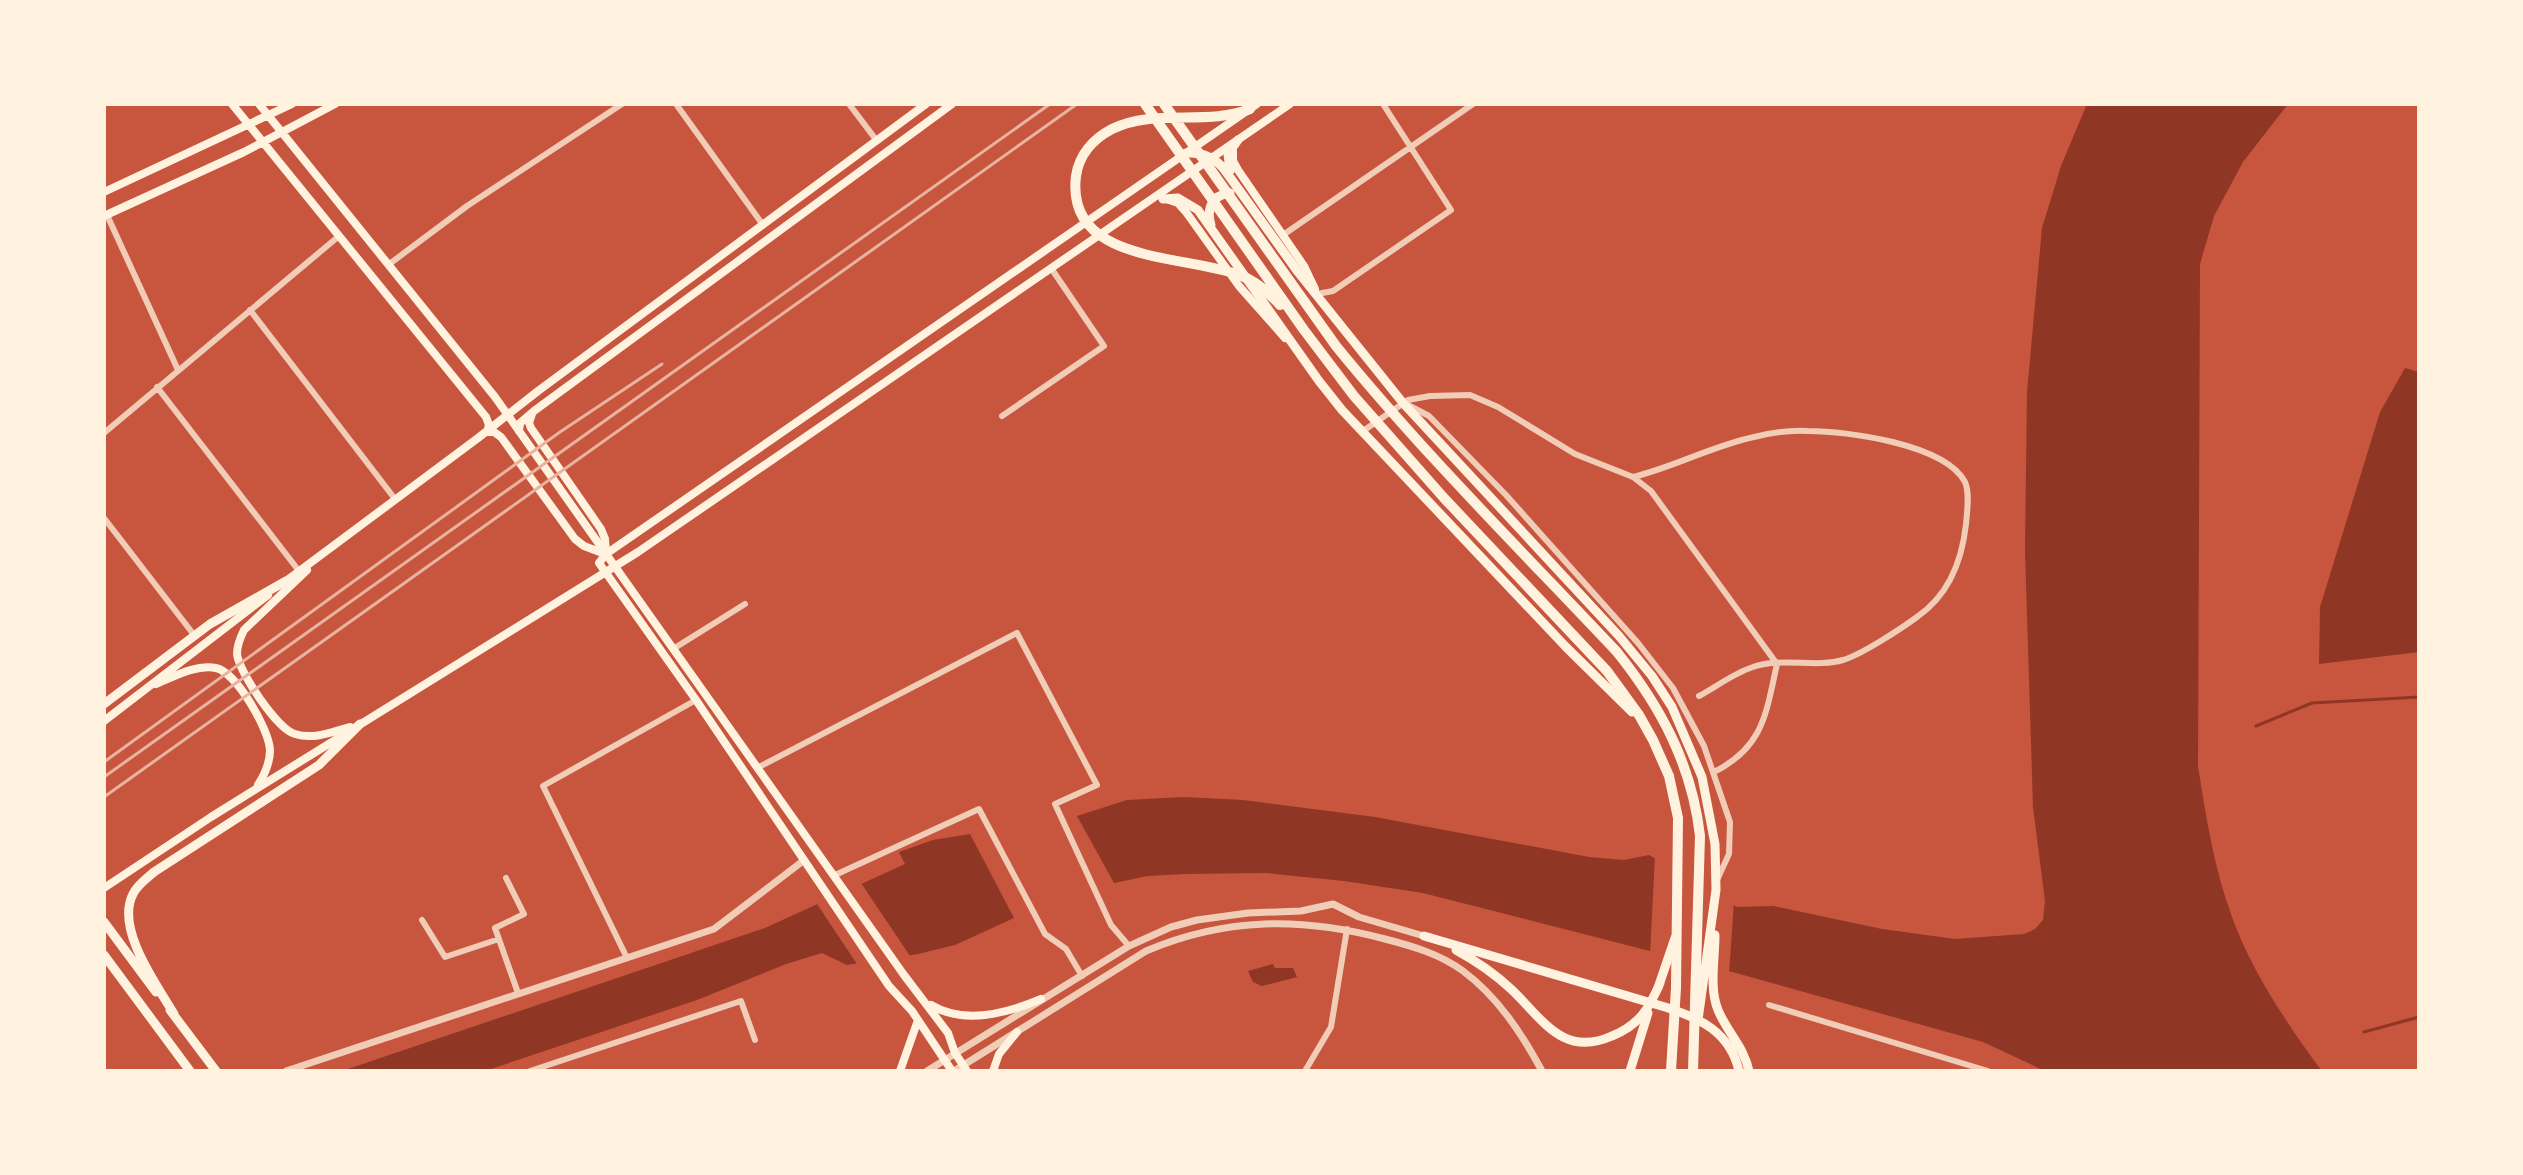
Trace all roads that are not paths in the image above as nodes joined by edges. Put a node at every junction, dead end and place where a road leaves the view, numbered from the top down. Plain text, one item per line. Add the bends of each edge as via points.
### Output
1 (232, 104) edge
2 (259, 104) edge
3 (292, 104) edge
4 (335, 104) edge
5 (622, 104) edge
6 (676, 104) edge
7 (849, 104) edge
8 (926, 104) edge
9 (952, 104) edge
10 (1145, 104) edge
11 (1164, 104) edge
12 (1290, 104) edge
13 (1383, 104) edge
14 (1473, 104) edge
15 (1254, 106) edge
16 (268, 116) junction
17 (249, 125) junction
18 (282, 133) junction
19 (1238, 140) junction
20 (877, 141) junction
21 (263, 143) junction
22 (1411, 147) junction
23 (1186, 153) junction
24 (1212, 158) junction
25 (1234, 182) junction
26 (104, 192) edge
27 (1163, 199) junction
28 (1249, 204) junction
29 (1139, 208) junction
30 (106, 216) edge
31 (763, 225) junction
32 (1212, 228) junction
33 (1283, 235) junction
34 (339, 236) junction
35 (388, 265) junction
36 (1051, 268) junction
37 (1298, 272) junction
38 (1317, 294) junction
39 (1261, 298) junction
40 (250, 310) junction
41 (1304, 330) junction
42 (1306, 363) junction
43 (178, 370) junction
44 (157, 387) junction
45 (1403, 403) junction
46 (534, 411) junction
47 (508, 415) junction
48 (1002, 416) dead end
49 (1363, 431) junction
50 (486, 432) junction
51 (519, 432) junction
52 (104, 433) edge
53 (1633, 477) junction
54 (395, 499) junction
55 (104, 518) edge
56 (606, 554) junction
57 (317, 557) junction
58 (615, 566) junction
59 (299, 571) junction
60 (603, 573) junction
61 (286, 581) junction
62 (745, 604) dead end
63 (194, 635) junction
64 (673, 649) junction
65 (1777, 664) junction
66 (147, 688) junction
67 (1699, 696) dead end
68 (696, 700) junction
69 (104, 704) edge
70 (104, 721) edge
71 (360, 724) junction
72 (1653, 740) junction
73 (757, 768) junction
74 (1714, 772) junction
75 (252, 791) junction
76 (803, 861) junction
77 (835, 875) junction
78 (506, 878) dead end
79 (1716, 885) junction
80 (104, 888) edge
81 (104, 915) edge
82 (422, 920) dead end
83 (104, 922) edge
84 (1347, 929) junction
85 (111, 932) junction
86 (1676, 935) junction
87 (1424, 936) junction
88 (499, 939) junction
89 (1129, 946) junction
90 (104, 955) edge
91 (627, 958) junction
92 (104, 968) edge
93 (1082, 976) junction
94 (1660, 983) junction
95 (518, 993) junction
96 (1699, 994) junction
97 (136, 998) junction
98 (1041, 999) junction
99 (925, 1002) junction
100 (1769, 1005) dead end
101 (174, 1014) junction
102 (918, 1020) junction
103 (1017, 1032) junction
104 (755, 1040) dead end
105 (955, 1053) junction
106 (944, 1060) junction
107 (966, 1069) edge
108 (190, 1071) edge
109 (216, 1071) edge
110 (286, 1071) edge
111 (530, 1071) edge
112 (900, 1071) edge
113 (927, 1071) edge
114 (953, 1071) edge
115 (993, 1071) edge
116 (1305, 1071) edge
117 (1542, 1071) edge
118 (1630, 1071) edge
119 (1671, 1071) edge
120 (1693, 1071) edge
121 (1739, 1071) edge
122 (1749, 1071) edge
123 (1988, 1071) edge

1 - 17 main road
2 - 16 main road
3 - 16 main road
4 - 18 main road
5 - 35 street
6 - 31 street
7 - 20 street
8 - 20 main road
9 - 46 main road
10 - 41 highway
11 - 96 highway via 1363,379 1643,684 1685,768 1697,814
12 - 19 main road
13 - 22 street
14 - 22 street
15 - 23 main road
15 - 41 highway via 1227,116 1121,125 1084,154 1076,176 1078,201 1095,232 1117,246 1252,280
16 - 17 main road
16 - 18 main road
17 - 21 main road
17 - 26 main road
18 - 21 main road
18 - 35 main road
19 - 24 main road
19 - 25 main road via 1227,163
19 - 33 main road via 1235,166
20 - 31 main road
21 - 30 main road
21 - 34 main road
22 - 33 street
22 - 38 street via 1451,210 1333,291
23 - 24 main road
23 - 56 main road
24 - 25 main road
24 - 29 main road
25 - 28 main road
27 - 29 main road
27 - 32 main road via 1185,200
27 - 42 main road via 1182,206 1239,286
28 - 32 main road via 1231,193 1217,197 1209,209
28 - 37 main road
29 - 36 main road
30 - 43 street
31 - 47 main road
32 - 39 main road
33 - 38 main road
34 - 40 street
34 - 50 main road via 486,417
35 - 47 main road
36 - 48 street via 1104,346
36 - 58 main road
37 - 38 main road
37 - 39 main road via 1301,286 1292,300 1276,305
38 - 45 main road
39 - 42 main road
40 - 43 street
40 - 54 street
41 - 72 highway via 1390,438 1607,671
42 - 49 main road
43 - 44 street
44 - 52 street
44 - 59 street
45 - 49 street
45 - 53 street via 1430,396 1480,398 1575,454
45 - 74 street via 1429,416 1472,460 1652,660 1681,701
45 - 79 main road via 1652,676 1681,724 1706,792
46 - 51 main road via 520,423
46 - 56 main road via 529,423 533,431 601,529
47 - 50 main road
47 - 51 main road
49 - 72 main road
50 - 54 main road
50 - 56 main road via 501,437 575,539
51 - 56 main road
53 - 65 street via 1659,501
53 - 65 street via 1730,443 1808,431 1931,453 1966,483 1964,541 1955,573 1920,616 1843,660
54 - 57 main road
55 - 63 street
56 - 58 main road
56 - 60 main road via 599,563
57 - 59 main road
57 - 71 main road via 244,630 237,657 266,706 291,733 317,736
58 - 60 main road
58 - 64 main road
59 - 61 main road
60 - 68 main road
60 - 71 main road
61 - 63 main road
61 - 66 main road
62 - 64 street
63 - 69 main road
64 - 73 main road
65 - 67 street via 1753,666
65 - 74 street via 1764,723 1735,761
66 - 70 main road
66 - 75 main road via 198,669 218,668 228,674 268,740 266,770
68 - 76 main road
68 - 91 street via 543,786
71 - 75 main road
71 - 101 main road via 319,765 154,872 134,891 128,915 135,942
72 - 86 highway via 1675,797
73 - 77 main road
73 - 89 street via 1017,633 1097,785 1055,804 1111,925
74 - 79 street via 1731,835
75 - 80 main road
76 - 91 street via 721,925
76 - 102 main road
77 - 93 street via 979,809 1045,934 1066,949
77 - 99 main road
78 - 88 street via 524,914 495,928
79 - 96 main road
79 - 122 main road via 1714,999
81 - 85 main road
82 - 88 street via 445,957
83 - 85 main road
84 - 103 street via 1263,923 1176,938 1133,958
84 - 116 street via 1331,1027
84 - 117 street via 1417,948 1466,973 1502,1009
85 - 101 main road
86 - 94 main road
86 - 119 highway
87 - 89 street via 1333,904 1197,920
87 - 94 main road via 1486,969 1547,1027 1576,1042 1604,1039 1630,1026 1649,1008
87 - 121 main road via 1700,1019 1723,1038
88 - 95 street
89 - 93 street
90 - 97 main road
91 - 95 street
92 - 97 main road
93 - 98 street
94 - 118 main road
95 - 110 street
96 - 120 highway
97 - 108 main road
98 - 99 main road via 991,1014 954,1014
98 - 105 street
99 - 105 main road via 948,1033
100 - 123 street
101 - 109 main road
102 - 106 main road
102 - 112 main road
103 - 107 street
103 - 115 main road
104 - 111 street via 741,1001
105 - 106 street
105 - 107 main road
106 - 113 street
106 - 114 main road
107 - 114 street

